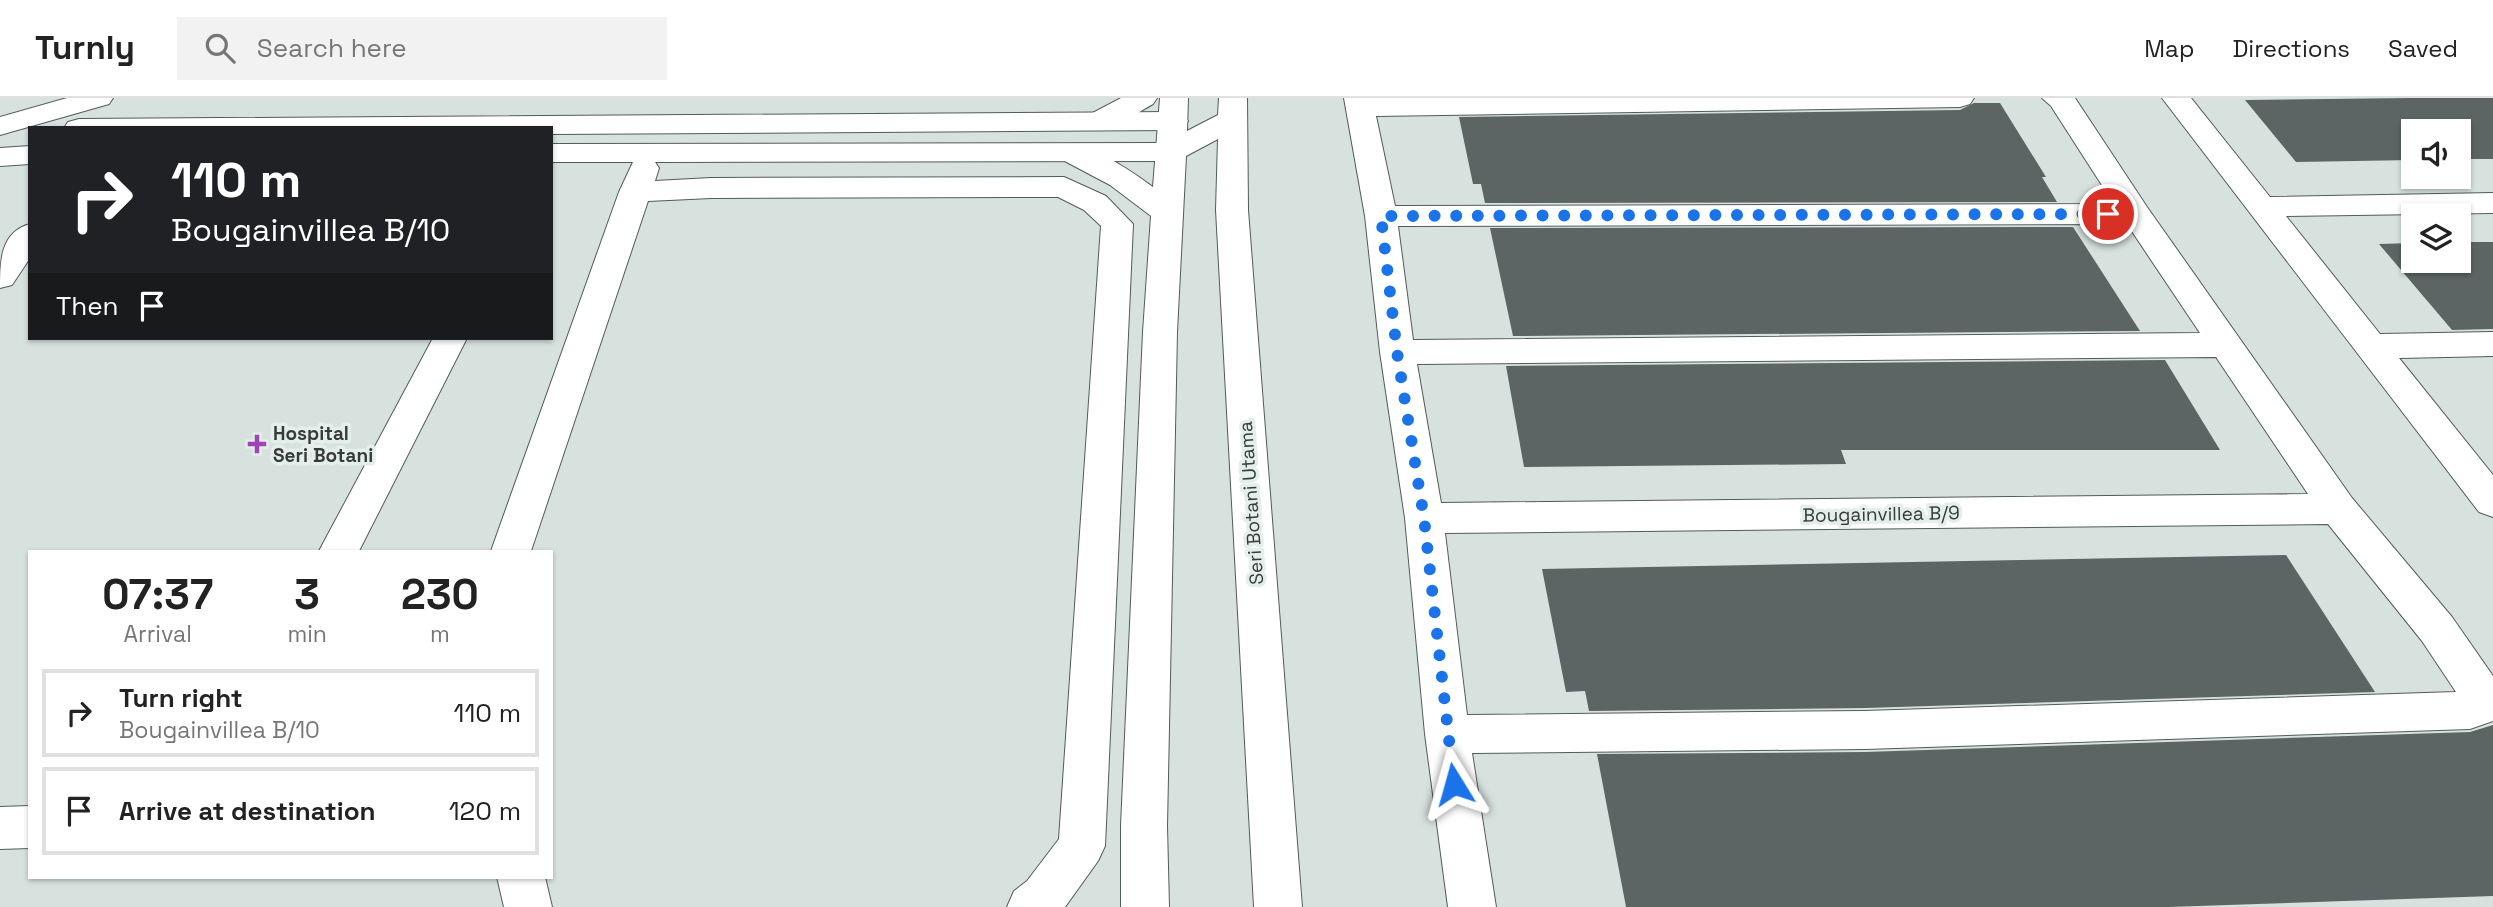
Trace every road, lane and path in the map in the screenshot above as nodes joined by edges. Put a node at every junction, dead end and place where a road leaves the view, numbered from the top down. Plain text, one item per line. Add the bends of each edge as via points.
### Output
1 (99, 98) edge
2 (126, 98) edge
3 (1143, 98) edge
4 (1961, 98) edge
5 (2056, 98) edge
6 (2176, 98) edge
7 (1358, 103) edge
8 (1173, 110) edge
9 (1097, 122) junction
10 (1226, 125) edge
11 (93, 126) edge
12 (293, 126) edge
13 (0, 128) edge
14 (28, 130) edge
15 (1070, 152) junction
16 (1170, 152) junction
17 (553, 153) edge
18 (652, 153) junction
19 (28, 155) edge
20 (0, 156) edge
21 (635, 192) junction
22 (2493, 203) edge
23 (2261, 207) junction
24 (1167, 212) junction
25 (2136, 214) junction
26 (1381, 216) junction
27 (0, 225) edge
28 (28, 225) edge
29 (28, 237) edge
30 (0, 277) edge
31 (449, 340) edge
32 (2493, 344) edge
33 (2225, 345) junction
34 (2371, 346) junction
35 (1397, 352) junction
36 (2493, 502) edge
37 (2338, 509) junction
38 (1424, 518) junction
39 (340, 550) edge
40 (511, 550) edge
41 (1447, 734) junction
42 (28, 827) edge
43 (0, 828) edge
44 (521, 879) edge
45 (528, 907) edge
46 (1031, 907) edge
47 (1145, 907) edge
48 (1278, 907) edge
49 (1472, 907) edge

1 - 13 street
2 - 11 street
3 - 9 street
4 - 7 street
5 - 25 street via 2062,100
6 - 23 street
7 - 26 street
8 - 9 street
8 - 10 street
8 - 16 street
9 - 12 street
10 - 16 street
10 - 48 street, Seri Botani Utama
13 - 14 street
15 - 16 street
15 - 18 street
15 - 24 street via 1121,178
16 - 24 street
17 - 18 street
18 - 21 street
19 - 20 street
21 - 40 street
21 - 46 street via 723,187 1064,187 1095,204 1117,224 1082,846 1044,897
22 - 23 street
23 - 34 street
24 - 47 street via 1144,812
25 - 26 street
25 - 33 street
26 - 35 street
27 - 28 street
29 - 30 street
31 - 39 street
32 - 34 street
33 - 35 street
33 - 37 street
34 - 36 street
35 - 38 street
37 - 38 street, Bougainvillea B/9
37 - 41 street via 2437,629 2478,689 2483,699 2480,707 2070,725
38 - 41 street
41 - 49 street
42 - 43 street
44 - 45 street

